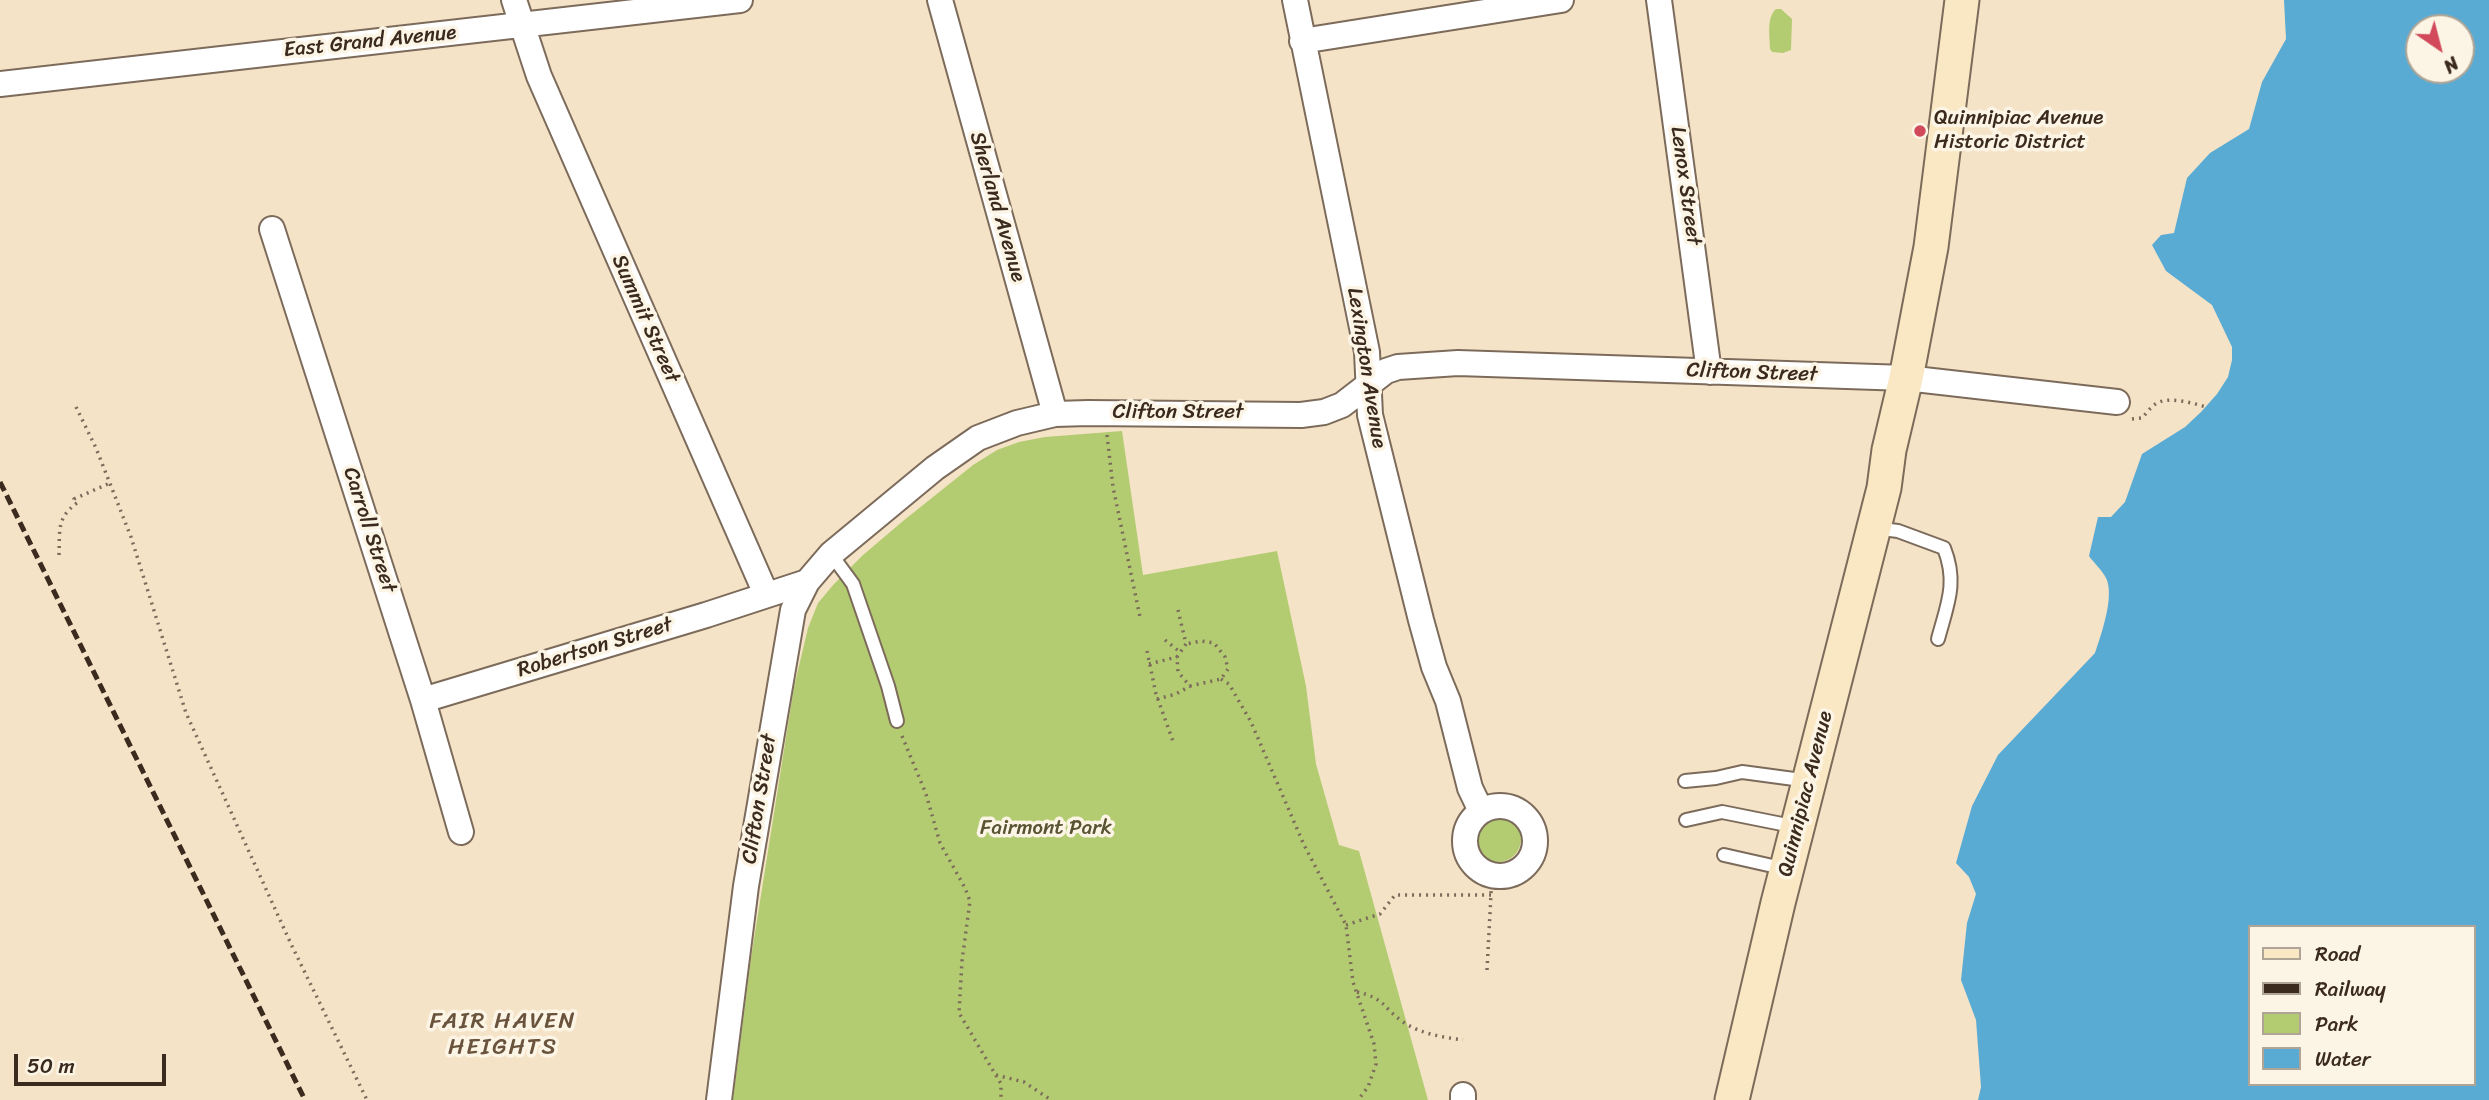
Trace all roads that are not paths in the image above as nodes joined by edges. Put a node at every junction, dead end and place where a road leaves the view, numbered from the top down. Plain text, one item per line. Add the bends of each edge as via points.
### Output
1 (514, 0) edge
2 (740, 0) edge
3 (940, 0) edge
4 (1295, 0) edge
5 (1561, 0) edge
6 (1659, 0) edge
7 (1962, 0) edge
8 (522, 25) junction
9 (1302, 41) junction
10 (0, 84) edge
11 (272, 229) dead end
12 (1709, 372) junction
13 (1915, 379) junction
14 (1367, 384) junction
15 (2120, 409) road end
16 (1055, 414) junction
17 (1874, 528) junction
18 (831, 554) junction
19 (807, 582) junction
20 (766, 594) junction
21 (1938, 639) dead end
22 (423, 699) junction
23 (897, 721) road end
24 (1685, 780) dead end
25 (1809, 781) junction
26 (1481, 811) junction
27 (1686, 820) dead end
28 (1798, 827) junction
29 (461, 832) dead end
30 (1724, 855) dead end
31 (1787, 869) junction
32 (719, 1100) edge
33 (1732, 1100) edge

1 - 8 street, Summit Street
2 - 8 street, East Grand Avenue
3 - 16 street, Sherland Avenue
4 - 9 street, Lexington Avenue
5 - 9 street
6 - 12 street, Lenox Street
7 - 13 main road, Quinnipiac Avenue
8 - 10 street, East Grand Avenue
8 - 20 street, Summit Street via 538,76
9 - 14 street, Lexington Avenue via 1367,352
11 - 22 street, Carroll Street
12 - 13 street, Clifton Street
12 - 14 street, Clifton Street via 1458,363 1398,367
13 - 15 street, Clifton Street
13 - 17 main road, Quinnipiac Avenue via 1889,450
14 - 16 street, Clifton Street via 1342,404 1301,415
14 - 26 street, Lexington Avenue via 1370,415 1421,620 1470,788
16 - 18 street, Clifton Street via 978,438
17 - 21 lane via 1898,531 1944,548 1952,589
17 - 25 main road, Quinnipiac Avenue
18 - 19 street, Clifton Street
18 - 23 lane via 853,584
19 - 20 street
19 - 32 street, Clifton Street via 793,610 776,702 739,934
20 - 22 street, Robertson Street
22 - 29 street, Carroll Street
24 - 25 lane via 1742,772
25 - 28 main road, Quinnipiac Avenue
26 - 26 street via 1472,819 1464,842 1466,854 1491,885 1527,863 1533,853 1534,830 1512,807 1491,806
27 - 28 lane via 1722,812
28 - 31 main road, Quinnipiac Avenue
30 - 31 lane
31 - 33 main road, Quinnipiac Avenue

